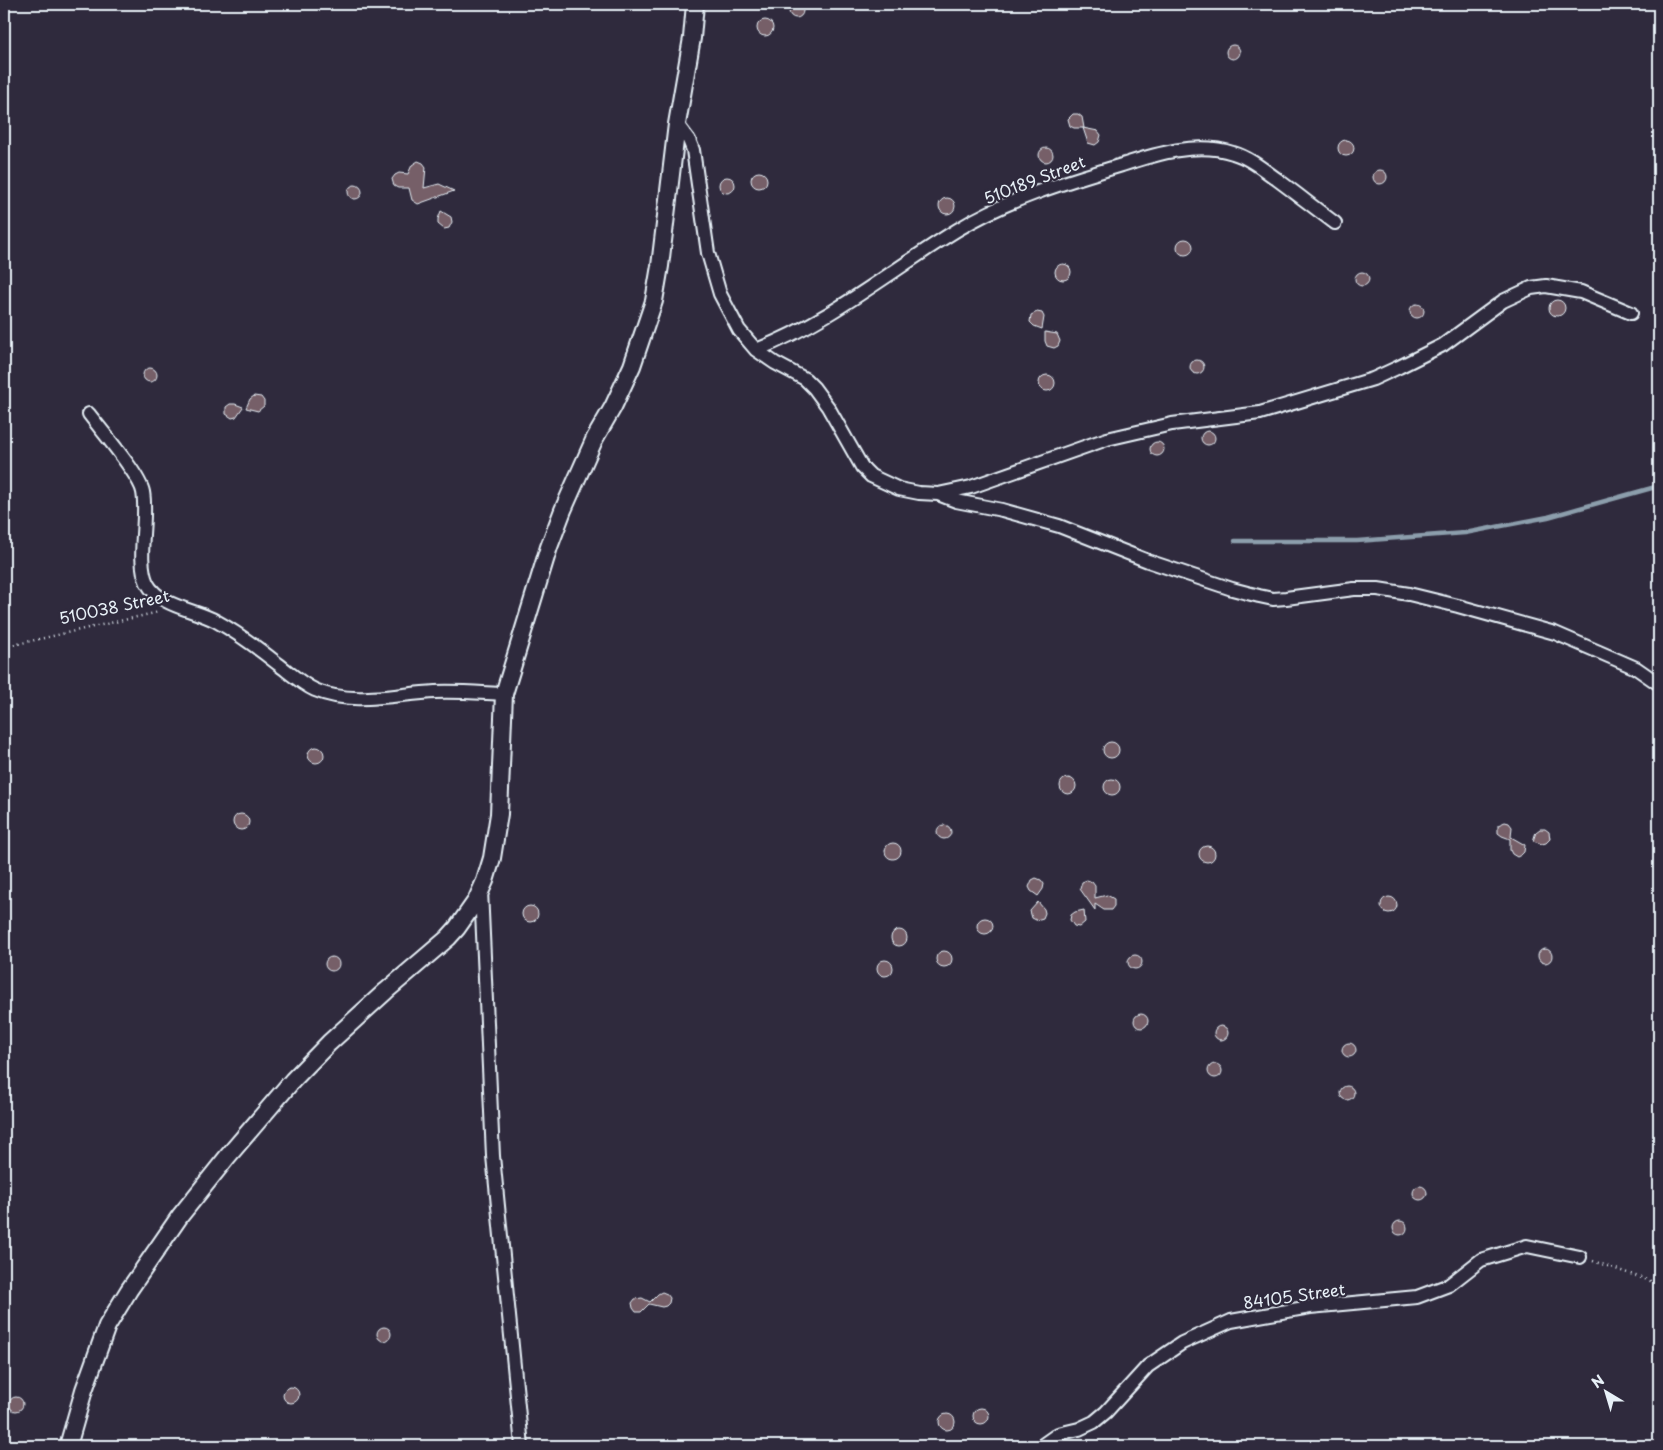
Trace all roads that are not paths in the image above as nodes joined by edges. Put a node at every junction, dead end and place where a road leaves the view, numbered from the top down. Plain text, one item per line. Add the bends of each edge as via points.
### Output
1 (695, 4) edge
2 (677, 124) junction
3 (1335, 224) dead end
4 (1631, 313) dead end
5 (756, 350) junction
6 (89, 414) dead end
7 (938, 494) junction
8 (1659, 684) edge
9 (504, 694) junction
10 (481, 890) junction
11 (1580, 1257) road end
12 (68, 1446) edge
13 (522, 1446) edge
14 (1041, 1446) edge

1 - 2 street
2 - 5 street via 693,150 708,253 720,294 739,330
2 - 9 street via 654,301 629,374 595,438 563,510
3 - 5 street, 510189 Street via 1256,164 1235,153 1204,148 1153,155 1063,183 993,210 799,331
4 - 7 street via 1581,292 1546,286 1531,288 1503,301 1444,344 1373,379 1260,412 1172,424 1107,440 971,488
5 - 7 street via 806,379 828,407 862,467 871,476 899,489
6 - 9 street, 510038 Street via 143,490 143,564 148,584 159,596 229,628 296,678 325,694 355,698 436,692
7 - 8 street via 1043,521 1148,561 1259,596 1273,599 1378,589 1458,606 1555,633 1636,668
9 - 10 street via 499,814 492,858
10 - 12 street via 469,912 448,938 293,1080 180,1216 107,1326
10 - 13 street via 493,1156
11 - 14 street, 84105 Street via 1527,1246 1480,1260 1449,1285 1417,1297 1310,1307 1231,1321 1182,1343 1148,1366 1094,1422 1058,1434

